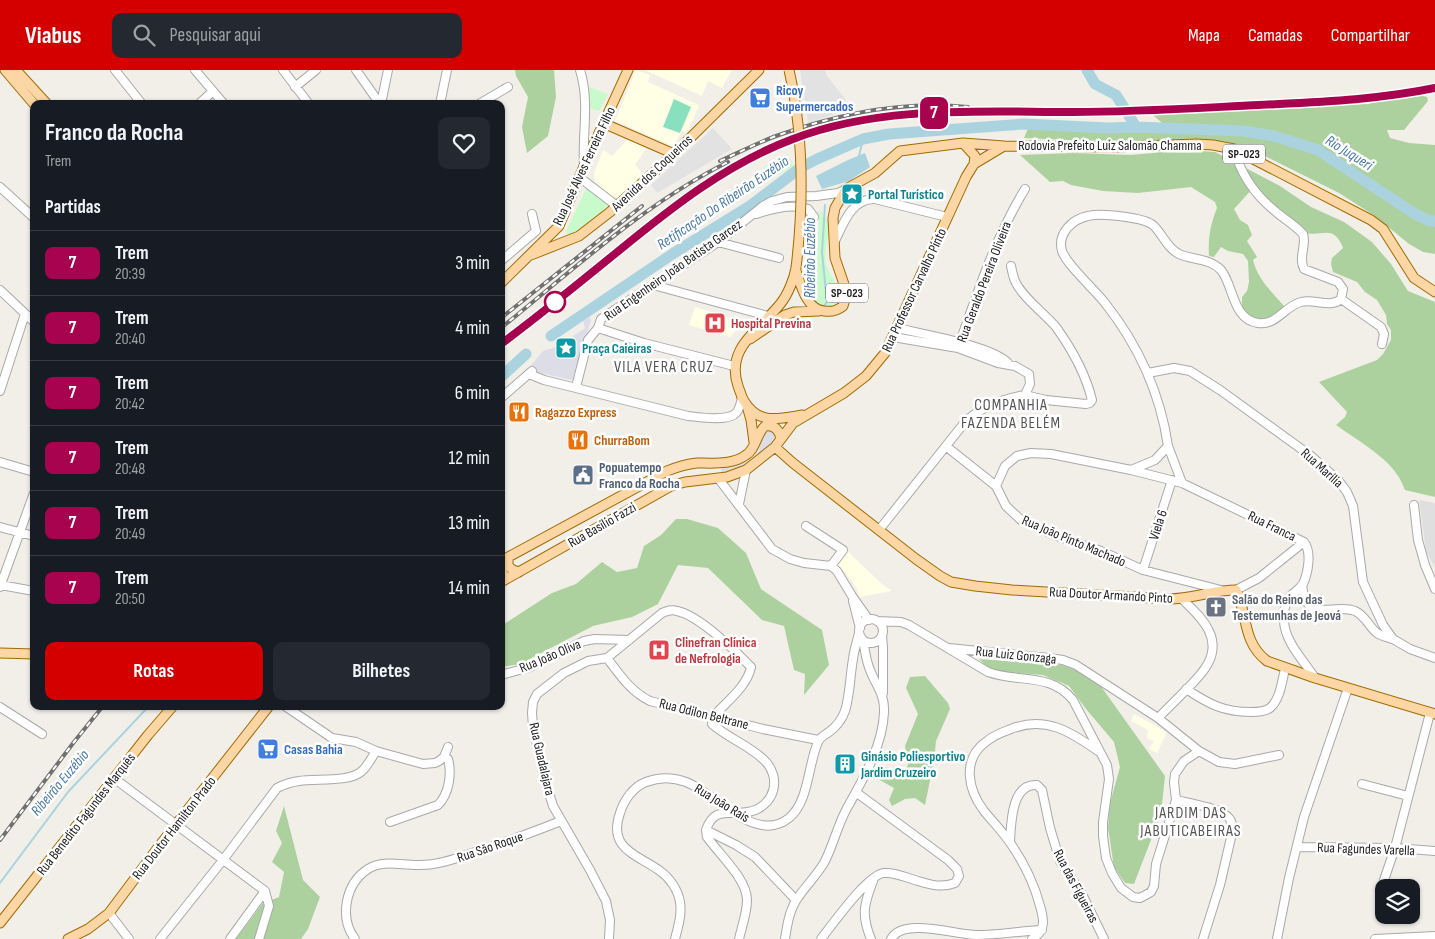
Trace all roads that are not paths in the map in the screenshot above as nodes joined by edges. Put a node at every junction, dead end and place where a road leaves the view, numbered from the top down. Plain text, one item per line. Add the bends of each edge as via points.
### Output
1 (5, 70) edge
2 (16, 70) edge
3 (115, 70) edge
4 (195, 70) edge
5 (283, 70) edge
6 (316, 70) edge
7 (356, 70) edge
8 (388, 70) edge
9 (448, 70) edge
10 (580, 70) edge
11 (628, 70) edge
12 (759, 70) edge
13 (789, 70) edge
14 (295, 86) junction
15 (508, 87) dead end
16 (213, 92) junction
17 (31, 100) edge
18 (43, 100) edge
19 (139, 100) edge
20 (203, 100) edge
21 (220, 100) edge
22 (306, 100) edge
23 (378, 100) edge
24 (382, 100) edge
25 (441, 100) edge
26 (487, 100) edge
27 (603, 123) junction
28 (963, 143) junction
29 (1004, 146) junction
30 (1234, 149) junction
31 (674, 154) junction
32 (974, 164) junction
33 (584, 166) junction
34 (579, 177) junction
35 (0, 187) edge
36 (846, 189) junction
37 (1026, 189) dead end
38 (617, 206) junction
39 (30, 214) edge
40 (532, 214) dead end
41 (751, 215) junction
42 (814, 216) dead end
43 (948, 217) junction
44 (556, 230) junction
45 (835, 241) junction
46 (569, 242) junction
47 (718, 242) junction
48 (531, 255) junction
49 (505, 258) edge
50 (779, 258) dead end
51 (1011, 266) dead end
52 (796, 269) junction
53 (505, 279) edge
54 (653, 285) junction
55 (0, 290) edge
56 (1435, 292) edge
57 (1341, 299) junction
58 (819, 310) junction
59 (25, 314) junction
60 (768, 316) junction
61 (30, 318) edge
62 (598, 328) junction
63 (895, 332) junction
64 (745, 342) junction
65 (1382, 344) dead end
66 (959, 345) junction
67 (734, 366) junction
68 (1148, 373) junction
69 (2, 375) edge
70 (576, 387) junction
71 (0, 391) edge
72 (505, 395) edge
73 (1025, 395) junction
74 (744, 400) junction
75 (804, 415) junction
76 (781, 438) junction
77 (754, 443) junction
78 (1168, 446) junction
79 (776, 447) junction
80 (946, 447) junction
81 (0, 462) edge
82 (702, 463) junction
83 (716, 464) junction
84 (746, 470) junction
85 (1131, 470) junction
86 (30, 471) edge
87 (718, 478) junction
88 (704, 479) junction
89 (1172, 480) junction
90 (1182, 483) junction
91 (996, 486) junction
92 (30, 504) edge
93 (739, 504) junction
94 (1414, 504) dead end
95 (806, 526) dead end
96 (0, 527) edge
97 (879, 530) junction
98 (20, 532) junction
99 (30, 535) edge
100 (1304, 542) junction
101 (505, 558) edge
102 (505, 561) edge
103 (831, 566) junction
104 (1143, 570) junction
105 (519, 572) junction
106 (505, 577) edge
107 (0, 586) edge
108 (1302, 586) junction
109 (1435, 589) edge
110 (1223, 590) junction
111 (1236, 590) junction
112 (30, 591) edge
113 (852, 596) junction
114 (1182, 599) junction
115 (873, 620) junction
116 (897, 622) junction
117 (861, 634) junction
118 (882, 634) junction
119 (1393, 639) junction
120 (629, 640) junction
121 (947, 648) junction
122 (0, 653) edge
123 (30, 654) edge
124 (607, 658) junction
125 (1435, 658) edge
126 (1285, 669) junction
127 (505, 675) edge
128 (1315, 678) junction
129 (1348, 688) junction
130 (1186, 690) junction
131 (883, 695) junction
132 (0, 707) edge
133 (171, 710) edge
134 (266, 710) edge
135 (291, 710) edge
136 (1432, 714) edge
137 (712, 717) junction
138 (1158, 718) junction
139 (42, 734) dead end
140 (818, 740) junction
141 (448, 747) dead end
142 (376, 751) junction
143 (1200, 751) junction
144 (1100, 752) junction
145 (1279, 755) dead end
146 (444, 757) junction
147 (114, 779) junction
148 (1362, 784) dead end
149 (857, 793) junction
150 (1408, 796) junction
151 (1176, 800) junction
152 (735, 814) junction
153 (561, 821) junction
154 (390, 822) dead end
155 (177, 824) junction
156 (706, 830) junction
157 (1010, 842) junction
158 (1298, 847) junction
159 (1395, 848) junction
160 (1435, 852) edge
161 (223, 860) junction
162 (874, 877) junction
163 (1384, 879) edge
164 (265, 891) junction
165 (796, 900) junction
166 (109, 913) junction
167 (0, 923) edge
168 (1042, 930) junction
169 (1435, 936) edge
170 (68, 939) edge
171 (129, 939) edge
172 (160, 939) edge
173 (230, 939) edge
174 (260, 939) edge
175 (355, 939) edge
176 (609, 939) edge
177 (675, 939) edge
178 (739, 939) edge
179 (784, 939) edge
180 (821, 939) edge
181 (871, 939) edge
182 (891, 939) edge
183 (1032, 939) edge
184 (1104, 939) edge
185 (1203, 939) edge
186 (1278, 939) edge
187 (1375, 939) edge

1 - 17 main road
2 - 18 main road
3 - 19 street
4 - 16 street
5 - 14 street
6 - 14 street
7 - 23 street
8 - 24 street
9 - 25 street
10 - 33 street via 586,103
11 - 27 main road, Rua José Alves Ferreira Filho
12 - 31 main road, Avenida dos Coqueiros
13 - 52 main road, SP-023, bridge via 802,169 801,228
14 - 22 street
15 - 26 street
16 - 20 street
16 - 21 street
27 - 31 main road
27 - 33 main road, Rua José Alves Ferreira Filho
28 - 29 main road, SP-023
28 - 32 main road via 975,156
28 - 36 main road, SP-023 via 900,151 875,173
29 - 30 main road, Rodovia Prefeito Luiz Salomão Chamma / SP-023 via 1197,144
29 - 32 main road
30 - 56 main road, Rodovia Prefeito Luiz Salomão Chamma / SP-023 via 1359,213 1383,229 1414,278
30 - 57 street via 1239,168 1250,186 1302,234 1304,269 1338,282 1343,289
31 - 38 main road, Avenida dos Coqueiros
32 - 43 main road, Rua Professor Carvalho Pinto
33 - 34 main road, Rua José Alves Ferreira Filho
34 - 38 street
34 - 44 main road, Rua José Alves Ferreira Filho
35 - 39 street
36 - 41 street, Rua Engenheiro João Batista Garcez via 838,193 778,199
36 - 45 main road, SP-023 via 834,213
37 - 66 street, Rua Geraldo Pereira Oliveira via 1010,214
38 - 46 main road, Avenida dos Coqueiros
40 - 49 street via 536,231
41 - 42 street, Rua Engenheiro João Batista Garcez via 794,207 808,209
41 - 47 street, Rua Engenheiro João Batista Garcez
43 - 45 street via 866,199 846,216
43 - 63 main road, Rua Professor Carvalho Pinto
44 - 46 main road
44 - 48 main road, Rua José Alves Ferreira Filho
45 - 58 main road, SP-023 via 836,263 846,288 846,298 839,309
46 - 48 main road, Avenida dos Coqueiros
47 - 50 street
47 - 54 street, Rua Engenheiro João Batista Garcez
48 - 53 main road, Rua José Alves Ferreira Filho
51 - 73 street via 1020,289 1068,344 1092,400 1086,404
52 - 58 main road, SP-023 via 808,300
52 - 60 main road, SP-023 via 784,298
54 - 60 street
54 - 62 street, Rua Engenheiro João Batista Garcez via 601,319
55 - 59 street
57 - 65 street via 1381,327 1384,334
57 - 68 street via 1331,303 1301,302 1266,323 1257,323 1244,317 1239,310 1221,270 1206,261 1176,253 1150,224 1097,214 1079,218 1064,233 1061,244 1064,255 1118,320
58 - 64 main road, SP-023 via 786,315
59 - 61 street
59 - 69 street
60 - 64 main road, SP-023
62 - 67 street
62 - 70 street via 588,340
63 - 66 street
63 - 75 main road, Rua Professor Carvalho Pinto via 886,353 866,376 844,393
64 - 67 main road, SP-023
66 - 73 street via 1029,374 1030,384
67 - 74 main road
68 - 78 street via 1158,396
68 - 119 street, Rua Marília via 1174,368 1190,371 1311,456 1338,480 1353,506 1363,582
69 - 71 street
70 - 72 street via 531,372
70 - 74 street via 688,416 711,418 733,416
73 - 80 street via 1002,399 973,414
74 - 75 main road via 760,416 770,420
74 - 77 main road
75 - 76 main road, Rua Professor Carvalho Pinto via 792,423
76 - 77 main road, Rua Basílio Fazzi via 777,429 768,425 762,428
76 - 79 main road, Rua Basílio Fazzi
77 - 83 main road, Rua Basílio Fazzi via 745,456
78 - 85 street via 1155,460
78 - 90 street
79 - 84 main road, Rua Basílio Fazzi
79 - 97 main road, Rua Doutor Armando Pinto
80 - 91 street
80 - 97 street
81 - 86 street
82 - 83 main road, Rua Basílio Fazzi
82 - 88 main road via 706,472
82 - 101 main road, Rua Basílio Fazzi via 660,474
83 - 87 main road
84 - 87 main road, Rua Basílio Fazzi
84 - 93 street
85 - 89 street, Rua Franca
85 - 91 street via 1031,453 1017,456 1005,466
87 - 88 main road, Rua Basílio Fazzi
87 - 93 street
88 - 105 main road, Rua Basílio Fazzi via 685,482 655,494
89 - 90 street, Rua Franca
89 - 104 street, Viela 6
90 - 100 street, Rua Franca
91 - 104 street, Rua João Pinto Machado via 1006,506 1021,520
92 - 98 street
93 - 103 street via 763,540 779,554 804,563
94 - 109 street via 1418,540
95 - 103 street via 843,550
96 - 98 street
97 - 114 main road, Rua Doutor Armando Pinto via 951,582 1012,590
98 - 99 street
98 - 107 street
100 - 108 street, Rua Franca via 1308,554
100 - 111 street via 1259,578
102 - 105 main road
103 - 113 street
104 - 110 street, Rua João Pinto Machado
105 - 106 main road, Rua Basílio Fazzi
107 - 112 street
108 - 119 street via 1308,602 1315,609 1356,611 1377,633
108 - 128 street via 1287,600 1284,627
110 - 111 main road, Rua Doutor Armando Pinto
110 - 114 main road, Rua Doutor Armando Pinto
111 - 126 main road via 1254,647 1267,661
113 - 115 street
113 - 117 street
114 - 130 street via 1209,630 1212,645 1211,659 1206,668
115 - 116 street
115 - 117 street via 862,623
115 - 118 street via 882,627
116 - 118 street
116 - 121 street via 909,625
117 - 118 street via 866,642 878,641
117 - 131 street via 869,669
117 - 140 street via 853,657 844,713 836,725
118 - 131 street
119 - 125 street
120 - 124 street, Rua Guadalajara
120 - 127 street, Rua João Oliva via 584,641 530,667
120 - 137 street, Rua Guadalajara via 662,613 676,610 693,617 742,657 751,667 747,679
121 - 138 street, Rua Luiz Gonzaga via 1063,660 1076,665
121 - 144 street via 988,672 1058,686 1072,700
122 - 123 main road
124 - 137 street, Rua Odilon Beltrane via 622,679 641,696
124 - 153 street, Rua Guadalajara via 588,661 564,673 537,694 533,702 533,727 545,780
126 - 128 main road
126 - 130 street via 1275,702 1263,711 1240,712 1218,708
128 - 129 main road
129 - 136 main road
129 - 158 street via 1311,796
130 - 138 street
131 - 149 street via 882,728
132 - 139 street
133 - 147 main road, Rua Benedito Fagundes Marquês
134 - 155 main road, Rua Doutor Hamilton Prado
135 - 142 street via 332,738 356,742
136 - 150 street
137 - 140 street, Rua Odilon Beltrane
137 - 152 street via 712,724 758,754 774,775 775,787 769,799 755,810
138 - 143 street, Rua Luiz Gonzaga
140 - 152 street, Rua João Rais via 802,796 788,819 771,827
141 - 146 street
142 - 146 street via 423,764 435,763
142 - 161 street via 362,771 346,778 300,780 277,788
143 - 145 street, Rua Luiz Gonzaga via 1219,762 1236,764
143 - 151 street via 1184,761 1175,774
144 - 151 street via 1109,773 1103,822 1106,858 1121,888 1133,897 1140,898 1151,892 1156,880 1156,864
144 - 157 street via 1048,724 1019,726 987,740 972,758 971,789 984,811
146 - 154 street via 450,765 444,799 438,805
147 - 155 street
147 - 167 main road, Rua Benedito Fagundes Marquês
148 - 150 street
149 - 162 street via 948,860 959,876 956,883 944,886 897,874 882,873
149 - 165 street via 846,810 825,861
150 - 159 street
151 - 185 street via 1223,813 1231,820 1233,829
152 - 156 street via 715,816
152 - 177 street, Rua João Rais via 687,782 663,778 640,785 620,810 617,830 624,846 636,858 660,870 678,894 680,919
153 - 175 street, Rua São Roque via 444,862 378,864 368,868 349,892 346,914 350,933
153 - 176 street via 606,901
155 - 161 street
155 - 166 main road, Rua Doutor Hamilton Prado
156 - 165 street via 755,857
156 - 178 street via 747,893 747,908
157 - 168 street via 1035,886 1043,919
157 - 184 street, Rua das Figueiras via 1015,802 1028,787 1036,785 1042,790 1060,860 1092,912
158 - 159 street, Rua Fagundes Varella
158 - 186 street
159 - 160 street, Rua Fagundes Varella
159 - 163 street
161 - 164 street
161 - 172 street
162 - 180 street
162 - 181 street via 864,906
164 - 173 street
164 - 174 street via 269,906
165 - 179 street
166 - 170 main road, Rua Doutor Hamilton Prado
166 - 171 street
168 - 182 street via 974,935 922,928 904,929
168 - 183 street
169 - 187 street

